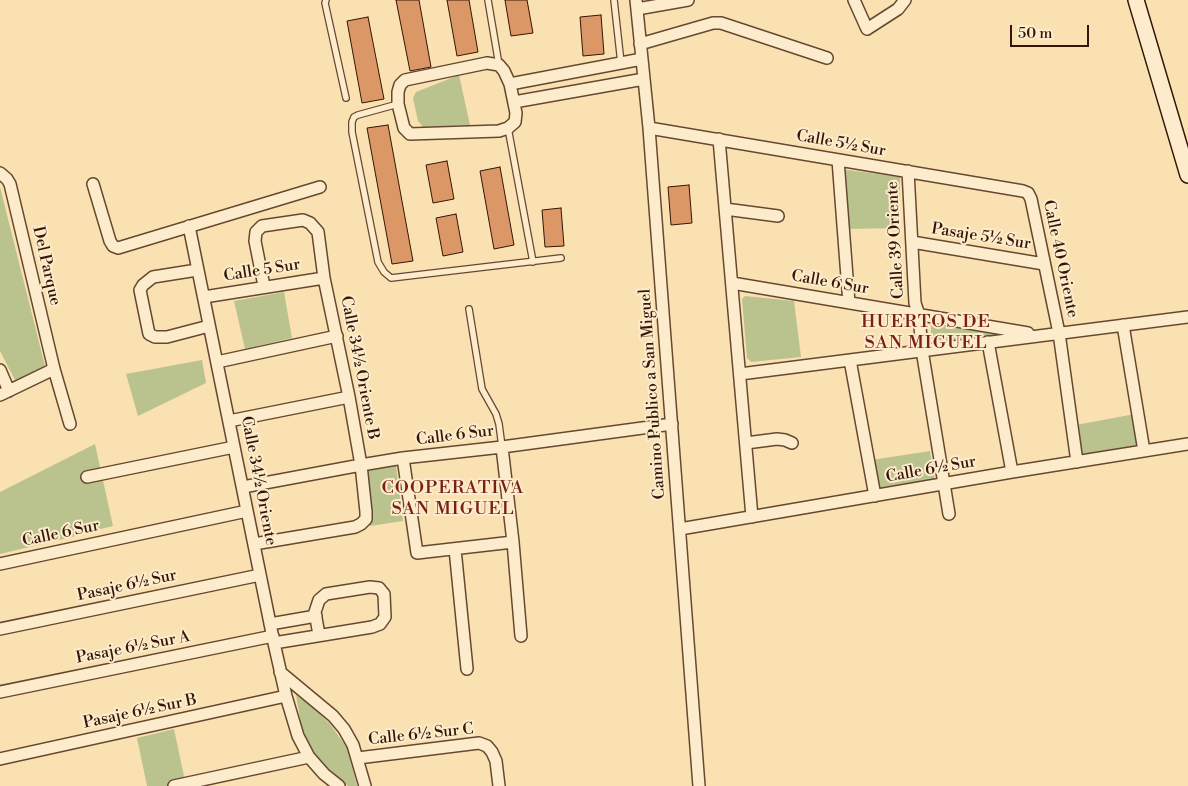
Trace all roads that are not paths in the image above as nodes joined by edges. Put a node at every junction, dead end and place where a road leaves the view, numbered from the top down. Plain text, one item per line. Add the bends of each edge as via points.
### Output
1 (326, 0) edge
2 (488, 0) edge
3 (614, 0) edge
4 (688, 0) edge
5 (854, 0) edge
6 (905, 0) edge
7 (1136, 0) edge
8 (636, 4) edge
9 (640, 44) junction
10 (827, 58) dead end
11 (642, 59) junction
12 (621, 63) junction
13 (499, 65) junction
14 (644, 79) junction
15 (510, 84) junction
16 (346, 98) dead end
17 (514, 102) junction
18 (398, 104) junction
19 (508, 128) junction
20 (649, 128) junction
21 (719, 139) junction
22 (838, 160) junction
23 (908, 171) junction
24 (0, 173) edge
25 (1188, 174) edge
26 (92, 184) dead end
27 (320, 187) dead end
28 (1028, 193) joint
29 (725, 209) junction
30 (778, 216) dead end
31 (189, 226) junction
32 (912, 242) junction
33 (561, 258) dead end
34 (533, 262) junction
35 (1044, 264) junction
36 (197, 270) junction
37 (324, 278) junction
38 (732, 283) junction
39 (264, 286) junction
40 (204, 296) junction
41 (849, 303) junction
42 (469, 309) dead end
43 (919, 315) junction
44 (1188, 317) edge
45 (1122, 325) junction
46 (210, 326) junction
47 (1059, 333) junction
48 (1042, 335) junction
49 (336, 336) junction
50 (988, 342) junction
51 (922, 350) junction
52 (850, 360) junction
53 (217, 362) junction
54 (54, 369) junction
55 (0, 370) edge
56 (740, 374) junction
57 (5, 393) edge
58 (349, 397) junction
59 (229, 421) junction
60 (70, 424) dead end
61 (672, 424) junction
62 (746, 443) junction
63 (792, 443) dead end
64 (1188, 444) edge
65 (234, 446) junction
66 (502, 447) junction
67 (1144, 451) junction
68 (403, 458) junction
69 (1077, 462) junction
70 (361, 465) junction
71 (1012, 472) junction
72 (87, 477) dead end
73 (944, 484) junction
74 (242, 487) junction
75 (875, 496) junction
76 (247, 511) junction
77 (948, 514) dead end
78 (752, 517) junction
79 (680, 529) junction
80 (513, 542) junction
81 (254, 544) junction
82 (455, 549) junction
83 (0, 564) edge
84 (260, 575) junction
85 (316, 616) junction
86 (270, 624) junction
87 (0, 629) edge
88 (319, 635) junction
89 (522, 636) dead end
90 (273, 640) junction
91 (466, 669) dead end
92 (280, 672) junction
93 (0, 692) edge
94 (286, 696) junction
95 (309, 757) junction
96 (358, 758) junction
97 (0, 759) edge
98 (174, 786) edge
99 (340, 786) edge
100 (365, 786) edge
101 (499, 786) edge
102 (699, 786) edge

1 - 16 lane
2 - 13 lane
3 - 12 lane
4 - 8 street
5 - 6 street via 867,29 898,9
7 - 25 street
8 - 9 street, Camino Publico a San Miguel
9 - 10 street via 720,22
9 - 11 street, Camino Publico a San Miguel
11 - 12 street
11 - 14 street, Camino Publico a San Miguel
12 - 15 street
13 - 15 street
13 - 18 street via 487,63 405,80 400,85
14 - 17 street
14 - 20 street, Camino Publico a San Miguel
15 - 17 street
17 - 19 street via 515,122
18 - 19 street via 404,128 410,134
18 - 34 lane via 358,115 352,122 378,262 384,272 391,278
19 - 34 lane
20 - 21 street, Calle 5½ Sur
20 - 61 street, Camino Publico a San Miguel
21 - 22 street, Calle 5½ Sur
21 - 29 street
22 - 23 street, Calle 5½ Sur
22 - 41 street
23 - 28 street, Calle 5½ Sur
23 - 32 street, Calle 39 Oriente
24 - 54 street, Del Parque via 10,184
26 - 31 street via 113,246 118,248
27 - 31 street
28 - 35 street, Calle 40 Oriente
29 - 30 street
29 - 38 street
31 - 36 street, Calle 34½ Oriente
32 - 35 street, Pasaje 5½ Sur
32 - 43 street, Calle 39 Oriente
33 - 34 lane
35 - 47 street, Calle 40 Oriente
36 - 40 street, Calle 34½ Oriente
36 - 46 street via 154,277 143,285 140,290 149,334 167,337
37 - 39 street, Calle 5 Sur
37 - 39 street, Calle 34½ Oriente B via 318,232 304,220 262,226 256,232
37 - 49 street, Calle 34½ Oriente B
38 - 41 street, Calle 6 Sur
38 - 56 street
39 - 40 street, Calle 5 Sur
40 - 46 street, Calle 34½ Oriente
41 - 43 street, Calle 6 Sur
42 - 66 lane via 482,389 500,424
43 - 48 street, Calle 6 Sur
43 - 51 street, Calle 39 Oriente
44 - 45 street, Calle 6 Sur
45 - 47 street, Calle 6 Sur
45 - 67 street
46 - 53 street, Calle 34½ Oriente
47 - 48 street, Calle 6 Sur
47 - 69 street, Calle 40 Oriente
48 - 50 street, Calle 6 Sur
49 - 53 street
49 - 58 street, Calle 34½ Oriente B
50 - 51 street, Calle 6 Sur
50 - 71 street
51 - 52 street, Calle 6 Sur
51 - 73 street, Calle 39 Oriente
52 - 56 street, Calle 6 Sur
52 - 75 street
53 - 59 street, Calle 34½ Oriente
54 - 57 street
54 - 60 street, Del Parque
55 - 57 street
56 - 62 street
58 - 59 street
58 - 70 street, Calle 34½ Oriente B
59 - 65 street, Calle 34½ Oriente
61 - 66 street, Calle 6 Sur
61 - 79 street, Camino Publico a San Miguel
62 - 63 street via 777,439
62 - 78 street
64 - 67 street, Calle 6½ Sur
65 - 72 street
65 - 74 street, Calle 34½ Oriente
66 - 68 street, Calle 6 Sur
66 - 80 street
67 - 69 street, Calle 6½ Sur
68 - 70 street, Calle 6 Sur
68 - 82 street via 417,553
69 - 71 street, Calle 6½ Sur
70 - 74 street, Calle 6 Sur
70 - 81 street, Calle 34½ Oriente B via 366,512 366,519 361,524
71 - 73 street, Calle 6½ Sur
73 - 75 street, Calle 6½ Sur
73 - 77 street, Calle 39 Oriente
74 - 76 street, Calle 34½ Oriente
75 - 78 street, Calle 6½ Sur
76 - 81 street, Calle 34½ Oriente
76 - 83 street, Calle 6 Sur
78 - 79 street, Calle 6½ Sur
79 - 102 street, Camino Publico a San Miguel
80 - 82 street
80 - 89 street
81 - 84 street, Calle 34½ Oriente
82 - 91 street
84 - 86 street, Calle 34½ Oriente
84 - 87 street, Pasaje 6½ Sur
85 - 86 street
85 - 88 street
85 - 88 street via 319,600 326,594 370,587 378,588 384,594 385,617 380,624
86 - 90 street, Calle 34½ Oriente
88 - 90 street
90 - 92 street, Calle 34½ Oriente
90 - 93 street, Pasaje 6½ Sur A
92 - 94 street, Calle 34½ Oriente
92 - 96 street via 339,722 350,737
94 - 95 street, Calle 34½ Oriente via 298,736
94 - 97 street, Pasaje 6½ Sur B
95 - 98 street
95 - 99 street, Calle 34½ Oriente
96 - 100 street
96 - 101 street, Calle 6½ Sur C via 479,743 492,752

